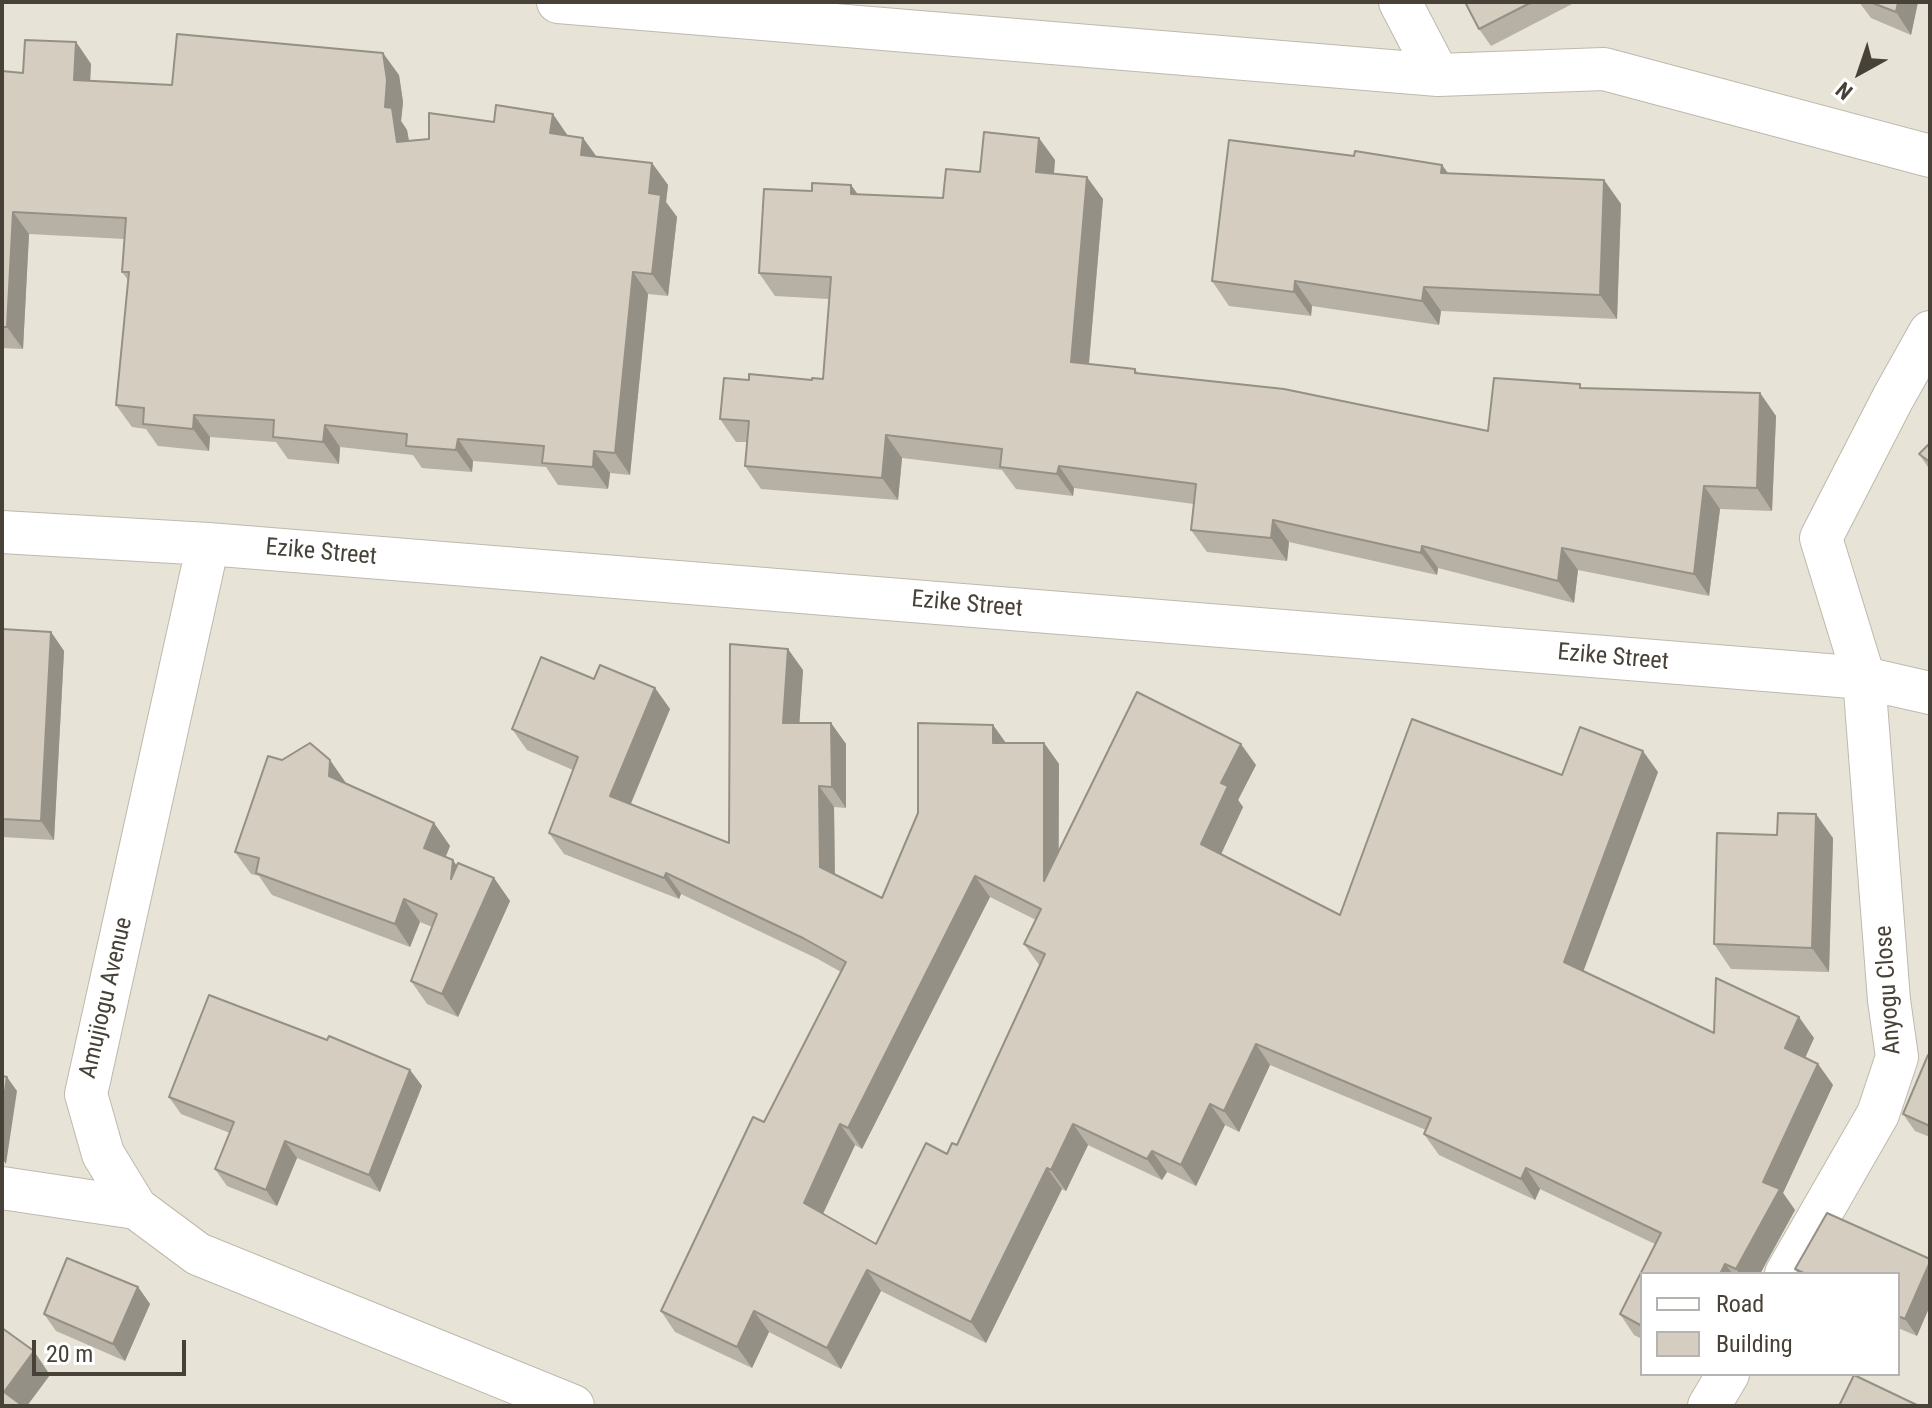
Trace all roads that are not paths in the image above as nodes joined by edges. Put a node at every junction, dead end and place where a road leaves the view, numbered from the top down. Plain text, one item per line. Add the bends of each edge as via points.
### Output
1 (558, 2) edge
2 (1400, 2) edge
3 (1438, 75) junction
4 (1930, 156) edge
5 (1930, 332) edge
6 (2, 532) edge
7 (208, 544) junction
8 (1864, 678) junction
9 (1930, 693) edge
10 (2, 1188) edge
11 (136, 1208) junction
12 (1787, 1272) edge
13 (1727, 1376) edge
14 (573, 1406) edge
15 (1709, 1406) edge

1 - 3 street
2 - 3 street
3 - 4 street via 1604,69
5 - 8 street, Anyogu Close via 1821,538
6 - 7 street, Ezike Street
7 - 8 street, Ezike Street
7 - 11 street, Amujiogu Avenue via 86,1094 103,1154
8 - 9 street, Ezike Street
8 - 12 street, Anyogu Close via 1897,1057 1878,1114
10 - 11 street
11 - 14 street, Amujiogu Avenue via 198,1254
13 - 15 street

